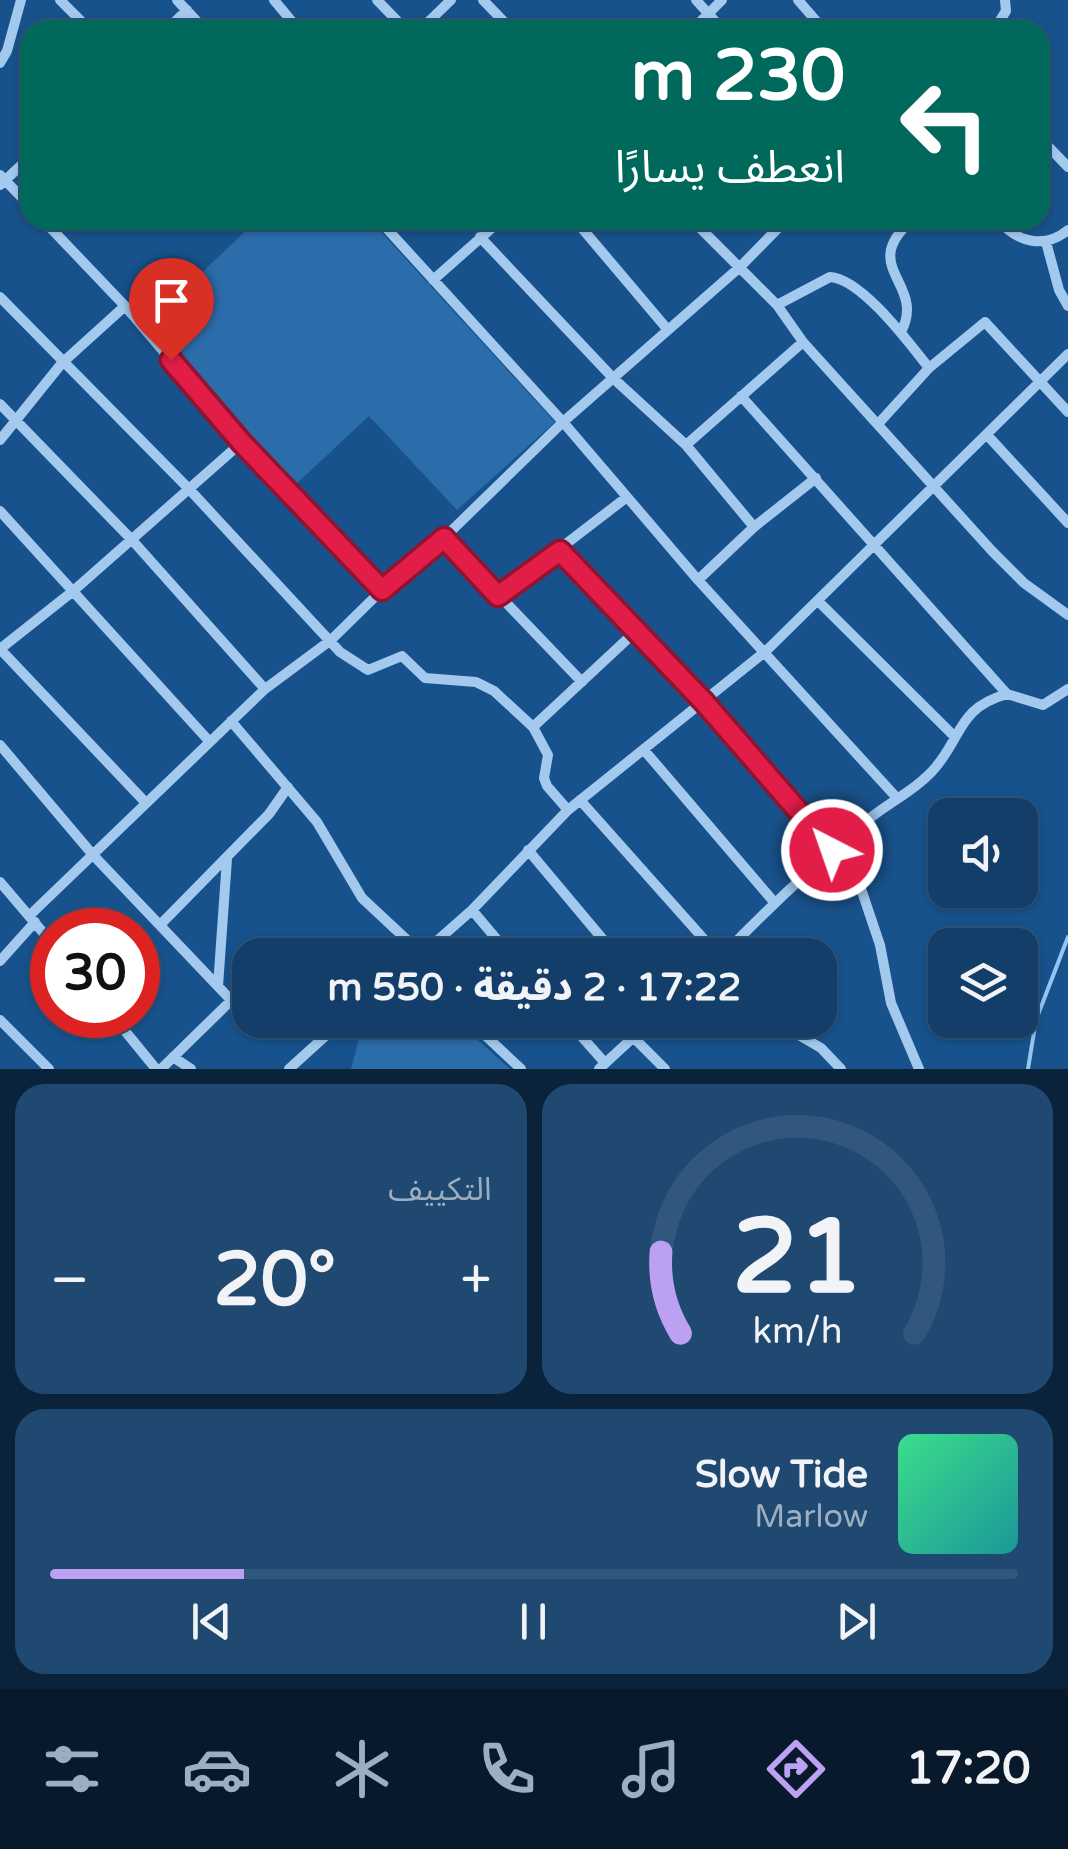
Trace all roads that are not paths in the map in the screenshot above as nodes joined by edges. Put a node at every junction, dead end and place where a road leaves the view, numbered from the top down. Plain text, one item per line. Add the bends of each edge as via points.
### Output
1 (21, 0) edge
2 (60, 0) edge
3 (177, 0) edge
4 (274, 0) edge
5 (377, 0) edge
6 (451, 0) edge
7 (483, 0) edge
8 (696, 0) edge
9 (722, 0) edge
10 (798, 0) edge
11 (187, 10) junction
12 (708, 13) junction
13 (80, 20) edge
14 (176, 20) edge
15 (196, 20) edge
16 (291, 20) edge
17 (396, 20) edge
18 (430, 20) edge
19 (502, 20) edge
20 (701, 20) edge
21 (714, 20) edge
22 (815, 20) edge
23 (4, 48) edge
24 (0, 62) edge
25 (1050, 148) edge
26 (1068, 167) edge
27 (53, 230) edge
28 (388, 230) edge
29 (488, 230) edge
30 (583, 230) edge
31 (702, 230) edge
32 (776, 230) edge
33 (901, 230) edge
34 (1011, 230) edge
35 (1068, 230) edge
36 (480, 237) junction
37 (1046, 242) junction
38 (740, 267) junction
39 (433, 280) junction
40 (0, 297) edge
41 (777, 305) junction
42 (125, 306) junction
43 (1068, 306) edge
44 (668, 330) junction
45 (901, 332) junction
46 (803, 342) junction
47 (1068, 354) edge
48 (62, 363) junction
49 (929, 368) junction
50 (614, 378) junction
51 (1042, 380) junction
52 (742, 396) junction
53 (0, 404) edge
54 (1068, 412) edge
55 (16, 422) junction
56 (563, 422) junction
57 (878, 424) junction
58 (988, 436) junction
59 (0, 440) edge
60 (242, 443) junction
61 (686, 445) junction
62 (816, 478) junction
63 (934, 484) junction
64 (190, 490) junction
65 (627, 497) junction
66 (0, 510) edge
67 (1068, 523) edge
68 (754, 527) junction
69 (444, 538) junction
70 (132, 540) junction
71 (876, 544) junction
72 (560, 551) junction
73 (698, 580) junction
74 (382, 590) junction
75 (72, 592) junction
76 (498, 596) junction
77 (818, 600) junction
78 (1068, 615) edge
79 (636, 630) junction
80 (332, 640) junction
81 (766, 651) junction
82 (582, 682) junction
83 (265, 689) junction
84 (1068, 689) edge
85 (1006, 694) junction
86 (704, 702) junction
87 (231, 721) junction
88 (533, 727) junction
89 (955, 738) junction
90 (209, 741) junction
91 (0, 745) edge
92 (644, 750) junction
93 (288, 787) junction
94 (896, 796) junction
95 (580, 800) junction
96 (146, 803) junction
97 (568, 810) junction
98 (849, 836) junction
99 (528, 850) junction
100 (832, 850) junction
101 (93, 856) junction
102 (227, 858) junction
103 (0, 882) edge
104 (774, 902) junction
105 (43, 908) edge
106 (143, 908) edge
107 (472, 910) junction
108 (30, 917) edge
109 (30, 922) edge
110 (160, 925) joint
111 (405, 938) edge
112 (440, 938) edge
113 (496, 938) edge
114 (602, 938) edge
115 (706, 938) edge
116 (738, 938) edge
117 (0, 961) edge
118 (218, 986) junction
119 (232, 1000) joint
120 (0, 1020) edge
121 (132, 1038) edge
122 (324, 1038) edge
123 (488, 1038) edge
124 (581, 1038) edge
125 (633, 1038) joint
126 (804, 1038) edge
127 (173, 1057) junction
128 (602, 1066) edge
129 (46, 1068) edge
130 (158, 1069) edge
131 (191, 1069) edge
132 (290, 1069) edge
133 (521, 1069) edge
134 (665, 1069) edge
135 (840, 1069) edge
136 (919, 1069) edge

1 - 23 street
2 - 13 street
3 - 11 street
4 - 16 street
5 - 17 street
6 - 18 street
7 - 19 street
8 - 12 street
9 - 12 street
10 - 22 street
11 - 14 street
11 - 15 street
12 - 20 street
12 - 21 street
23 - 24 street
25 - 26 street
27 - 42 street
28 - 39 street
29 - 36 street
30 - 44 street
31 - 38 street
32 - 38 street
33 - 45 street via 889,250 910,306
34 - 37 street
35 - 37 street
36 - 39 street
36 - 50 street
37 - 43 street
38 - 41 street
38 - 44 street
39 - 56 street
40 - 48 street
41 - 45 street via 836,277
41 - 46 street
42 - 48 street
42 - 60 street
44 - 50 street
45 - 49 street
46 - 52 street
46 - 57 street
47 - 51 street
48 - 55 street
48 - 64 street
49 - 51 street via 984,322
49 - 57 street
50 - 56 street
50 - 61 street
51 - 54 street
51 - 58 street
52 - 61 street
52 - 62 street
53 - 55 street
55 - 59 street
55 - 70 street
56 - 65 street
56 - 69 street
57 - 63 street
58 - 63 street
58 - 67 street
60 - 64 street
60 - 74 street
61 - 68 street
62 - 68 street
62 - 71 street
63 - 71 street
63 - 78 street via 1024,583
64 - 70 street
64 - 80 street
65 - 72 street
65 - 73 street
66 - 75 street
68 - 73 street
69 - 74 street
69 - 76 street
70 - 75 street
70 - 83 street
71 - 77 street
71 - 85 street
72 - 76 street
72 - 79 street
73 - 81 street
74 - 80 street
75 - 90 street
75 - 96 street via 0,649
76 - 82 street
77 - 81 street
77 - 89 street
79 - 82 street
79 - 86 street
80 - 83 street
80 - 88 street via 368,670 402,656 425,678 485,685
81 - 86 street
81 - 94 street
82 - 88 street
83 - 87 street
84 - 85 street via 1043,705
85 - 89 street via 963,719
86 - 92 street
86 - 100 street
87 - 90 street
87 - 93 street
88 - 97 street via 548,755 547,786
89 - 94 street via 934,770
90 - 96 street
91 - 101 street
92 - 95 street
92 - 104 street
93 - 102 street
93 - 111 street via 318,822 362,898
94 - 98 street
95 - 97 street
95 - 115 street
96 - 101 street
97 - 99 street
98 - 100 street
98 - 136 street via 891,1003
99 - 107 street
99 - 114 street
100 - 104 street
101 - 105 street
101 - 106 street
102 - 110 street
102 - 118 street
103 - 108 street
104 - 116 street
107 - 112 street
107 - 113 street
109 - 117 street
110 - 118 street
118 - 119 street
119 - 127 street
120 - 129 street
121 - 130 street
122 - 132 street
123 - 133 street
124 - 128 street
125 - 128 street
125 - 134 street
126 - 135 street
127 - 130 street
127 - 131 street

